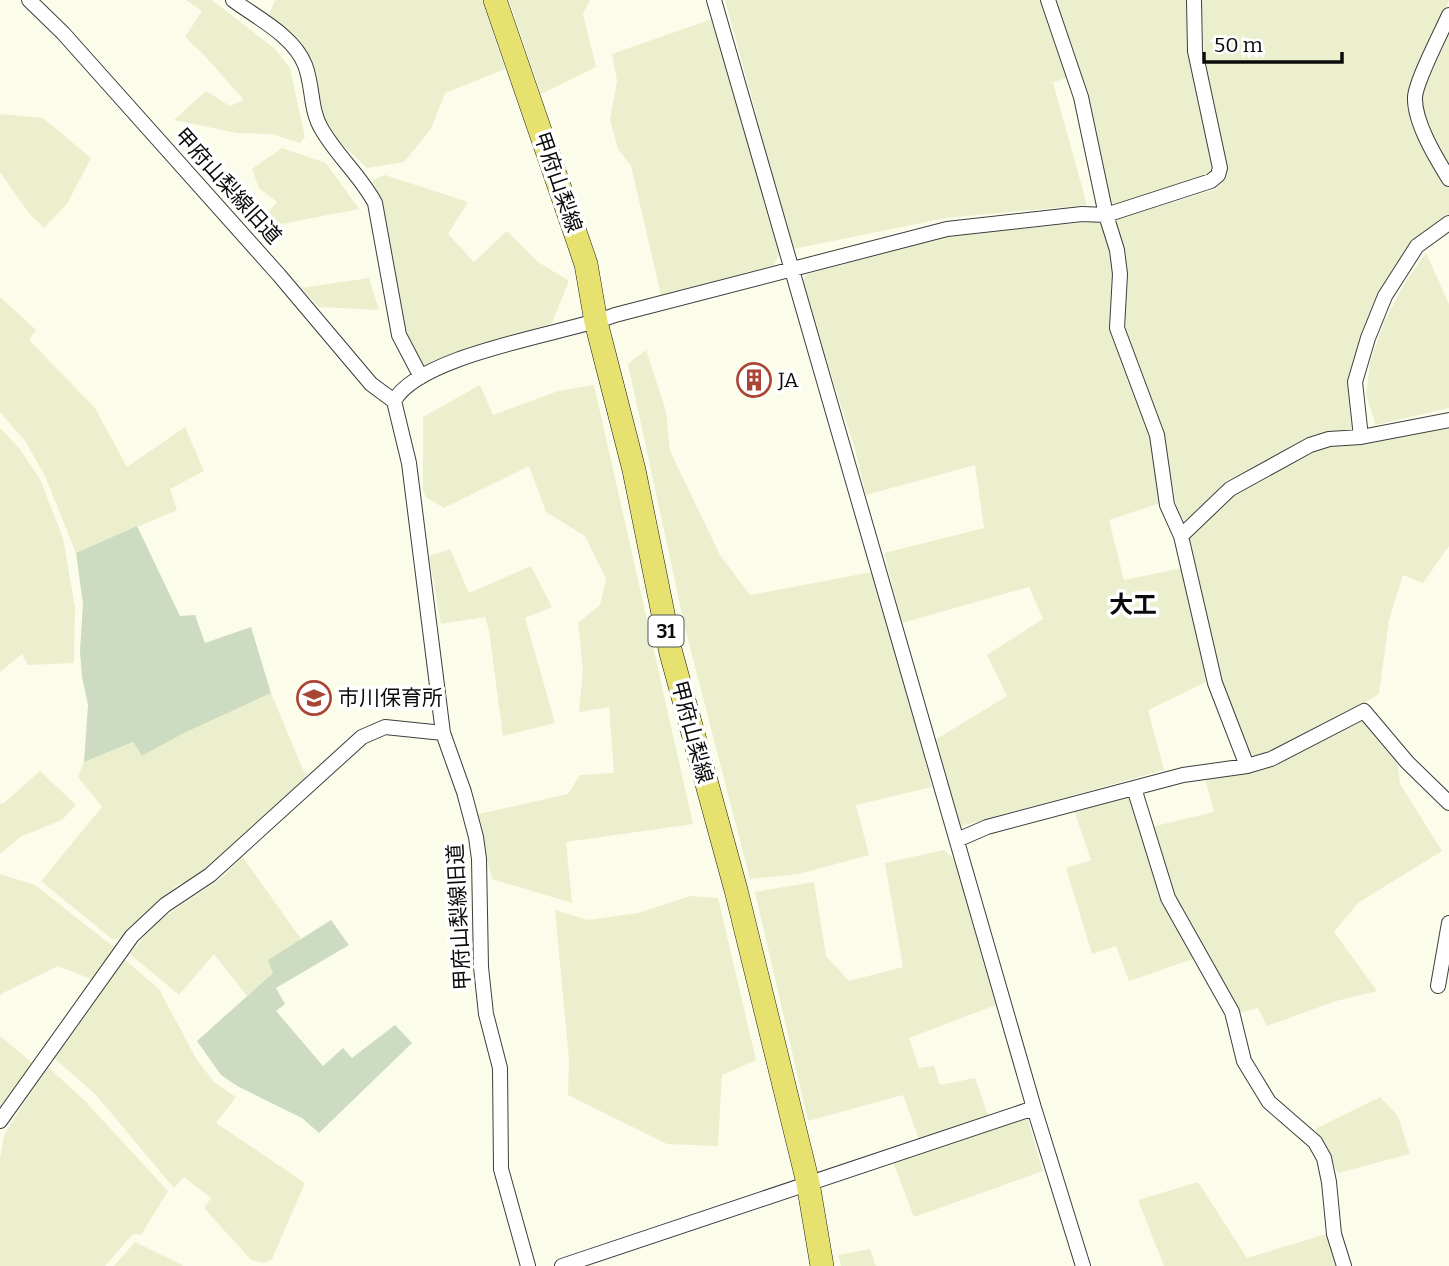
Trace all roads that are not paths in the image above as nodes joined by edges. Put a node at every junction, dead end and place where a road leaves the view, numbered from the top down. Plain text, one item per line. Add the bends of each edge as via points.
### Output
1 (29, 0) edge
2 (233, 0) edge
3 (495, 0) edge
4 (714, 0) edge
5 (1048, 0) edge
6 (1194, 0) edge
7 (1449, 15) edge
8 (1449, 178) edge
9 (1106, 215) junction
10 (1449, 223) edge
11 (791, 269) junction
12 (596, 322) junction
13 (421, 377) junction
14 (394, 401) junction
15 (1449, 420) edge
16 (1361, 437) junction
17 (1181, 536) junction
18 (443, 733) junction
19 (1247, 766) junction
20 (1134, 788) junction
21 (1449, 803) edge
22 (957, 840) junction
23 (1449, 923) edge
24 (1438, 986) dead end
25 (1034, 1108) junction
26 (0, 1121) edge
27 (807, 1182) junction
28 (528, 1266) edge
29 (562, 1266) edge
30 (822, 1266) edge
31 (1083, 1266) edge
32 (1343, 1266) edge

1 - 14 street, 甲府山梨線旧道 via 279,275 371,384
2 - 13 street via 290,42 305,64 318,124 375,202 399,335
3 - 12 main road, 甲府山梨線 / 31 via 586,264
4 - 11 street
5 - 9 street via 1081,97
6 - 9 street via 1195,51 1220,167 1218,176
7 - 8 street via 1415,97 1433,153
9 - 11 street via 947,229
9 - 17 street via 1120,274 1117,328 1157,435 1167,505
10 - 16 street via 1417,246 1385,296 1354,382
11 - 12 street
11 - 22 street
12 - 13 street via 456,361
12 - 27 main road, 甲府山梨線 / 31 via 634,470 671,653 736,890
13 - 14 street
14 - 18 street, 甲府山梨線旧道 via 409,463
15 - 16 street
16 - 17 street via 1310,445 1230,489
17 - 19 street via 1215,683
18 - 26 street via 385,727 362,737 210,875 164,905 131,936
18 - 28 street, 甲府山梨線旧道 via 476,838 481,967 486,1014 500,1068 501,1169
19 - 20 street
19 - 21 street via 1271,759 1364,711
20 - 22 street via 987,827
20 - 32 street via 1168,898 1232,1012 1244,1061 1269,1102 1315,1142 1324,1158
22 - 25 street
23 - 24 street
25 - 27 street
25 - 31 street
27 - 29 street
27 - 30 main road, 甲府山梨線 / 31

